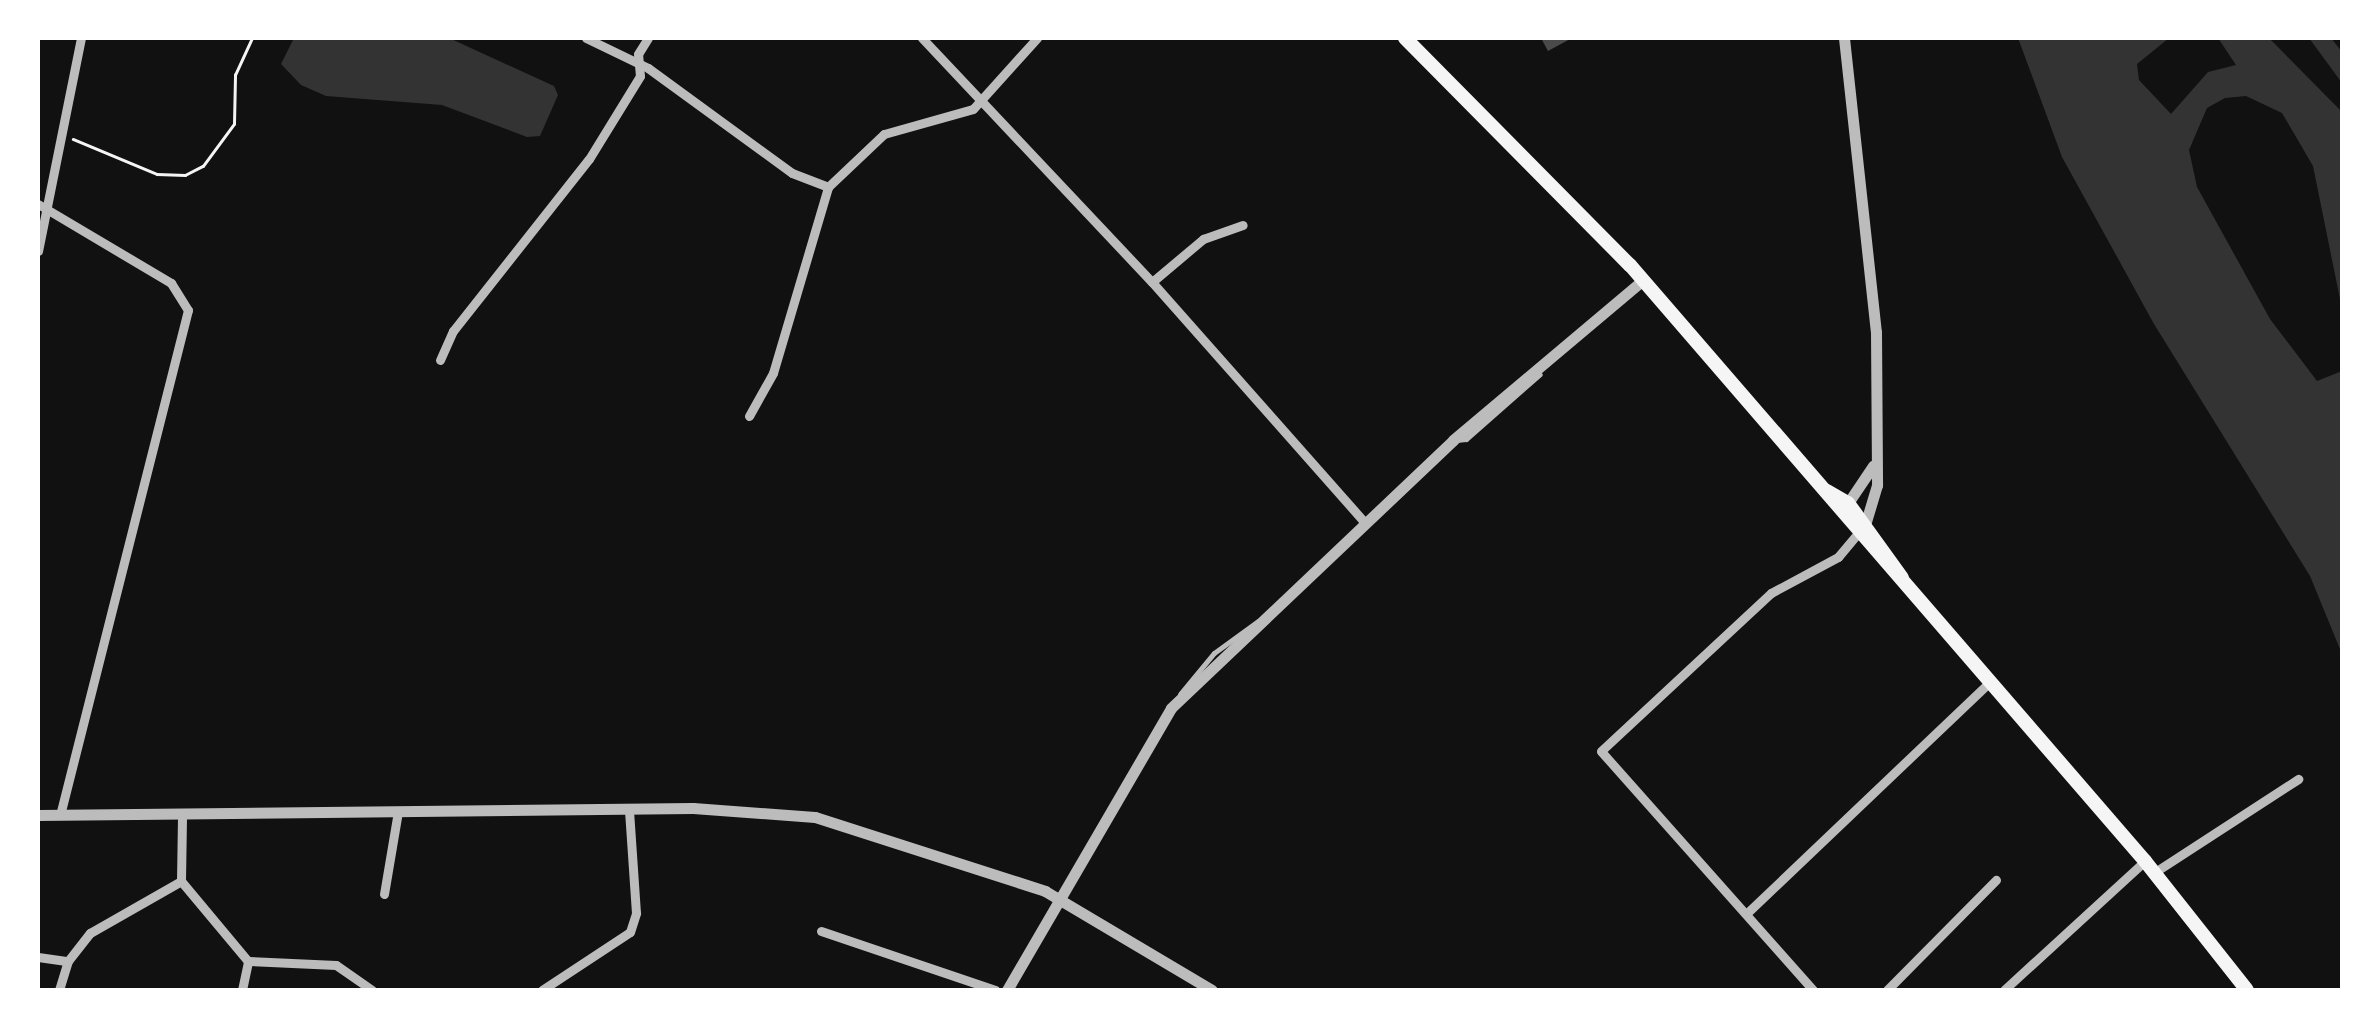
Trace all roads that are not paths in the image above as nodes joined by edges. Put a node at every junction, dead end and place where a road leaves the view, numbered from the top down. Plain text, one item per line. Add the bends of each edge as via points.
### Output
1 (81, 38) edge
2 (586, 38) edge
3 (648, 38) edge
4 (922, 38) edge
5 (1038, 38) edge
6 (1405, 38) edge
7 (1844, 38) edge
8 (638, 62) junction
9 (984, 98) junction
10 (828, 187) junction
11 (41, 206) edge
12 (1243, 224) dead end
13 (38, 251) edge
14 (1642, 281) junction
15 (1152, 282) junction
16 (440, 360) dead end
17 (749, 416) dead end
18 (1875, 462) junction
19 (1827, 491) junction
20 (1848, 503) junction
21 (1364, 522) junction
22 (1855, 532) junction
23 (1991, 682) junction
24 (2298, 779) dead end
25 (629, 809) junction
26 (398, 811) junction
27 (38, 815) edge
28 (60, 815) junction
29 (182, 815) junction
30 (2150, 866) junction
31 (1996, 880) dead end
32 (181, 881) junction
33 (384, 894) dead end
34 (1061, 898) junction
35 (1746, 914) junction
36 (821, 931) dead end
37 (38, 957) edge
38 (68, 961) junction
39 (248, 961) junction
40 (59, 990) edge
41 (242, 990) edge
42 (372, 990) edge
43 (542, 990) edge
44 (995, 990) edge
45 (1007, 990) edge
46 (1212, 990) edge
47 (1813, 990) edge
48 (1886, 990) edge
49 (2004, 990) edge
50 (2247, 990) edge

1 - 11 street
2 - 8 street
3 - 8 street
4 - 9 street
5 - 9 street
6 - 14 main road via 1567,195
7 - 18 street via 1873,270
8 - 10 street via 792,173
8 - 16 street via 640,76 589,159 453,332
9 - 10 street via 956,116 884,134
9 - 15 street
10 - 17 street via 773,372
11 - 13 street via 48,220
11 - 28 street via 171,284 185,300 188,320
12 - 15 street via 1204,239
14 - 19 main road
14 - 21 street
15 - 21 street
18 - 20 street
18 - 22 street via 1876,496
19 - 20 main road
19 - 22 main road
20 - 22 main road
21 - 34 street via 1171,708
22 - 23 main road
22 - 35 street via 1771,593 1602,750
23 - 30 main road
23 - 35 street
24 - 30 street
25 - 26 street
25 - 34 street via 726,808 828,820
25 - 43 street via 636,913 630,932
26 - 29 street
26 - 33 street
27 - 28 street
28 - 29 street
29 - 32 street
30 - 49 street
30 - 50 main road
31 - 48 street
32 - 38 street via 104,922
32 - 39 street
34 - 45 street
34 - 46 street
35 - 47 street
36 - 44 street
37 - 38 street
38 - 40 street
39 - 41 street
39 - 42 street via 336,965

